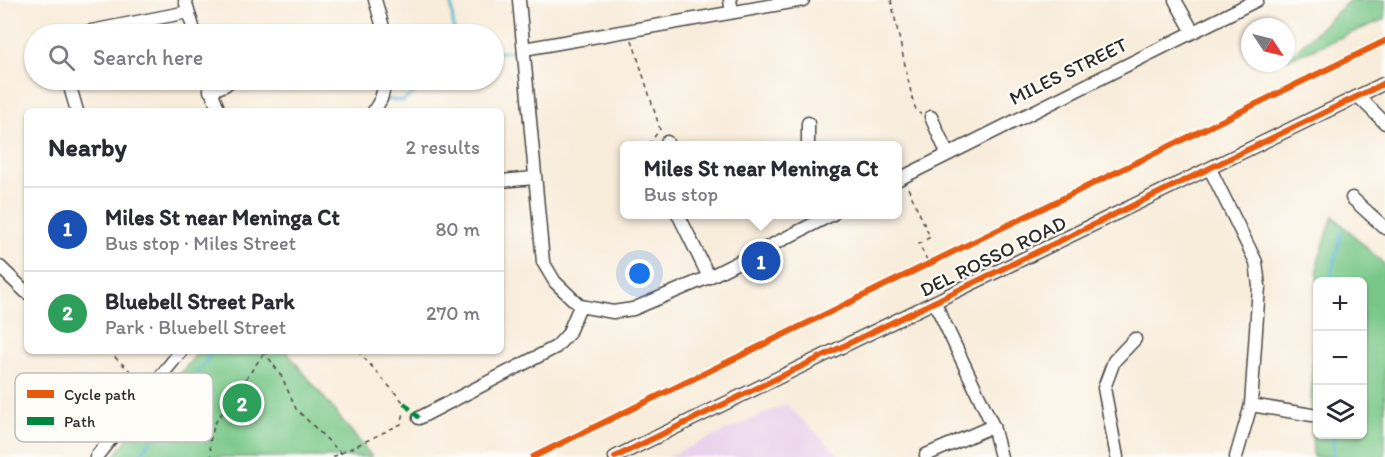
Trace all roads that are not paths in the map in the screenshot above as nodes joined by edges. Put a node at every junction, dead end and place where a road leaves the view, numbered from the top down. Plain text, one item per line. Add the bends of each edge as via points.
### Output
1 (375, 0) edge
2 (519, 0) edge
3 (803, 0) edge
4 (1175, 0) edge
5 (1257, 0) edge
6 (187, 6) edge
7 (731, 6) edge
8 (116, 24) edge
9 (192, 24) edge
10 (382, 24) edge
11 (1193, 32) junction
12 (524, 49) junction
13 (1385, 83) edge
14 (71, 90) edge
15 (210, 90) edge
16 (383, 90) edge
17 (1359, 97) junction
18 (76, 108) edge
19 (218, 108) edge
20 (376, 108) edge
21 (931, 117) road end
22 (808, 123) dead end
23 (1385, 123) edge
24 (808, 141) edge
25 (947, 153) junction
26 (1210, 169) junction
27 (902, 177) edge
28 (534, 178) junction
29 (504, 181) edge
30 (1352, 198) dead end
31 (680, 219) edge
32 (823, 219) edge
33 (1385, 228) edge
34 (0, 267) edge
35 (709, 277) junction
36 (24, 289) edge
37 (935, 303) junction
38 (580, 306) junction
39 (1135, 339) dead end
40 (179, 354) edge
41 (163, 373) edge
42 (1251, 405) junction
43 (1313, 415) edge
44 (419, 418) dead end
45 (993, 426) junction
46 (108, 442) edge
47 (926, 455) dead end
48 (96, 457) edge
49 (615, 457) edge
50 (1001, 457) edge
51 (1117, 457) edge
52 (1236, 457) edge

1 - 10 street
2 - 12 street
3 - 7 street
4 - 11 street
5 - 11 street, MILES STREET
6 - 8 street
6 - 9 street
7 - 12 street
11 - 25 street, MILES STREET
12 - 28 street
13 - 17 street, DEL ROSSO ROAD
14 - 18 street
15 - 19 street
16 - 20 street
17 - 23 street
17 - 26 street, DEL ROSSO ROAD
21 - 25 street
22 - 24 street
25 - 27 street, MILES STREET
26 - 37 street, DEL ROSSO ROAD
26 - 42 street via 1256,262 1259,286
28 - 29 street
28 - 38 street via 543,262 555,282
30 - 33 street
31 - 35 street
32 - 35 street
34 - 36 street
35 - 38 street via 633,309 613,312
37 - 45 street
37 - 49 street, DEL ROSSO ROAD
38 - 44 street via 568,334 556,347
39 - 51 street via 1114,361 1104,388
40 - 41 street
42 - 43 street
42 - 52 street
45 - 47 street
45 - 50 street
46 - 48 street

